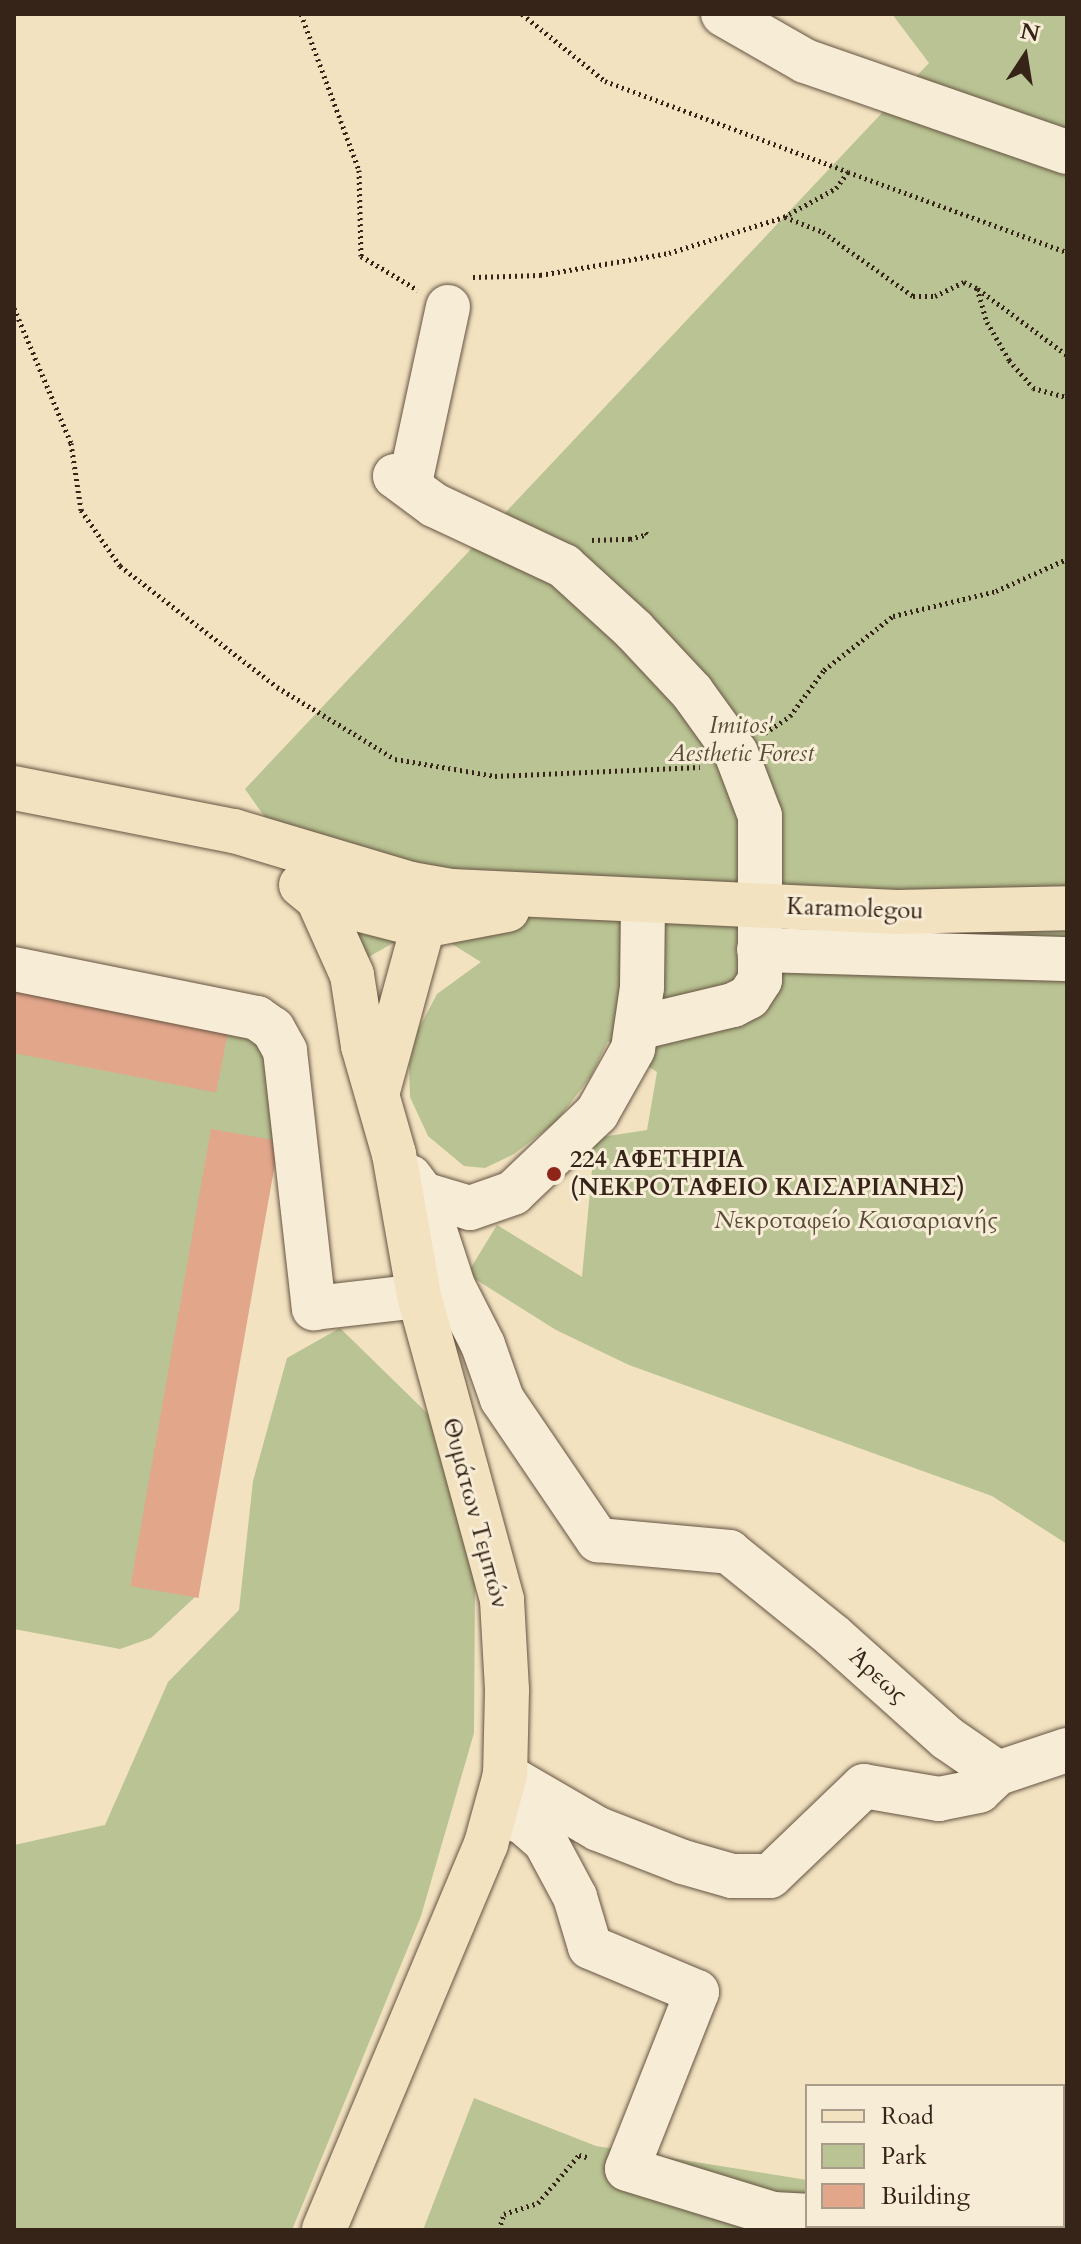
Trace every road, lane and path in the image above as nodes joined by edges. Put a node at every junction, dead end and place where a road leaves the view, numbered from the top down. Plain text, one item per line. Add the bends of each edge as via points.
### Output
1 (301, 14) edge
2 (522, 14) edge
3 (723, 14) edge
4 (1067, 152) edge
5 (848, 172) junction
6 (784, 217) junction
7 (1067, 252) edge
8 (977, 288) junction
9 (448, 307) junction
10 (14, 308) edge
11 (1067, 355) edge
12 (1067, 397) edge
13 (644, 530) dead end
14 (576, 553) junction
15 (1067, 559) edge
16 (736, 753) junction
17 (20, 783) edge
18 (234, 831) junction
19 (318, 899) junction
20 (643, 901) junction
21 (757, 906) junction
22 (1067, 908) edge
23 (407, 909) junction
24 (759, 950) junction
25 (1067, 959) edge
26 (14, 969) edge
27 (352, 975) junction
28 (637, 1028) junction
29 (378, 1091) junction
30 (394, 1154) junction
31 (423, 1194) junction
32 (419, 1296) junction
33 (1067, 1750) edge
34 (998, 1773) junction
35 (500, 1793) junction
36 (627, 2169) junction
37 (805, 2216) edge
38 (324, 2230) edge
39 (499, 2230) edge

1 - 9 path via 359,170 361,256
2 - 5 path via 605,81
3 - 4 street via 805,61
5 - 6 path via 836,188
5 - 7 path
6 - 8 path via 823,232 913,296 935,296 964,282
6 - 9 path via 669,253 540,275 458,277
8 - 11 path
8 - 12 path via 987,322 1009,360 1033,388
9 - 14 street via 412,474 395,476 434,505
10 - 16 path via 71,443 81,510 104,544 120,566 277,687 395,759 495,776 697,768
13 - 14 path via 647,534
14 - 16 street
15 - 16 path via 996,591 893,616 824,670 790,716
16 - 21 street via 760,816
17 - 18 main road
18 - 19 main road
18 - 23 main road
19 - 23 main road
19 - 27 main road
20 - 21 main road, Karamolegou
20 - 23 main road, Karamolegou via 565,898
20 - 28 street
21 - 22 main road, Karamolegou via 897,912
21 - 24 street
23 - 27 main road
23 - 29 main road, Θυμάτων Τεμπών
24 - 25 street
24 - 28 street via 760,980 749,997 674,1023
26 - 32 street via 257,1018 273,1029 286,1057 314,1308
27 - 29 main road via 363,1046
28 - 31 street via 633,1049 597,1113 513,1193 470,1208
29 - 30 main road, Θυμάτων Τεμπών
30 - 31 street
30 - 32 main road, Θυμάτων Τεμπών
31 - 34 street, Άρεως via 453,1286 483,1345 502,1399 598,1540 729,1552 947,1738
32 - 35 main road, Θυμάτων Τεμπών via 502,1600
33 - 34 street
34 - 35 street via 979,1791 939,1799 864,1786 770,1876 732,1876 683,1862
35 - 36 street via 545,1841 575,1897 590,1947 697,1992
35 - 38 main road, Θυμάτων Τεμπών
36 - 37 street via 773,2214
36 - 39 path via 579,2155 538,2203 504,2214

